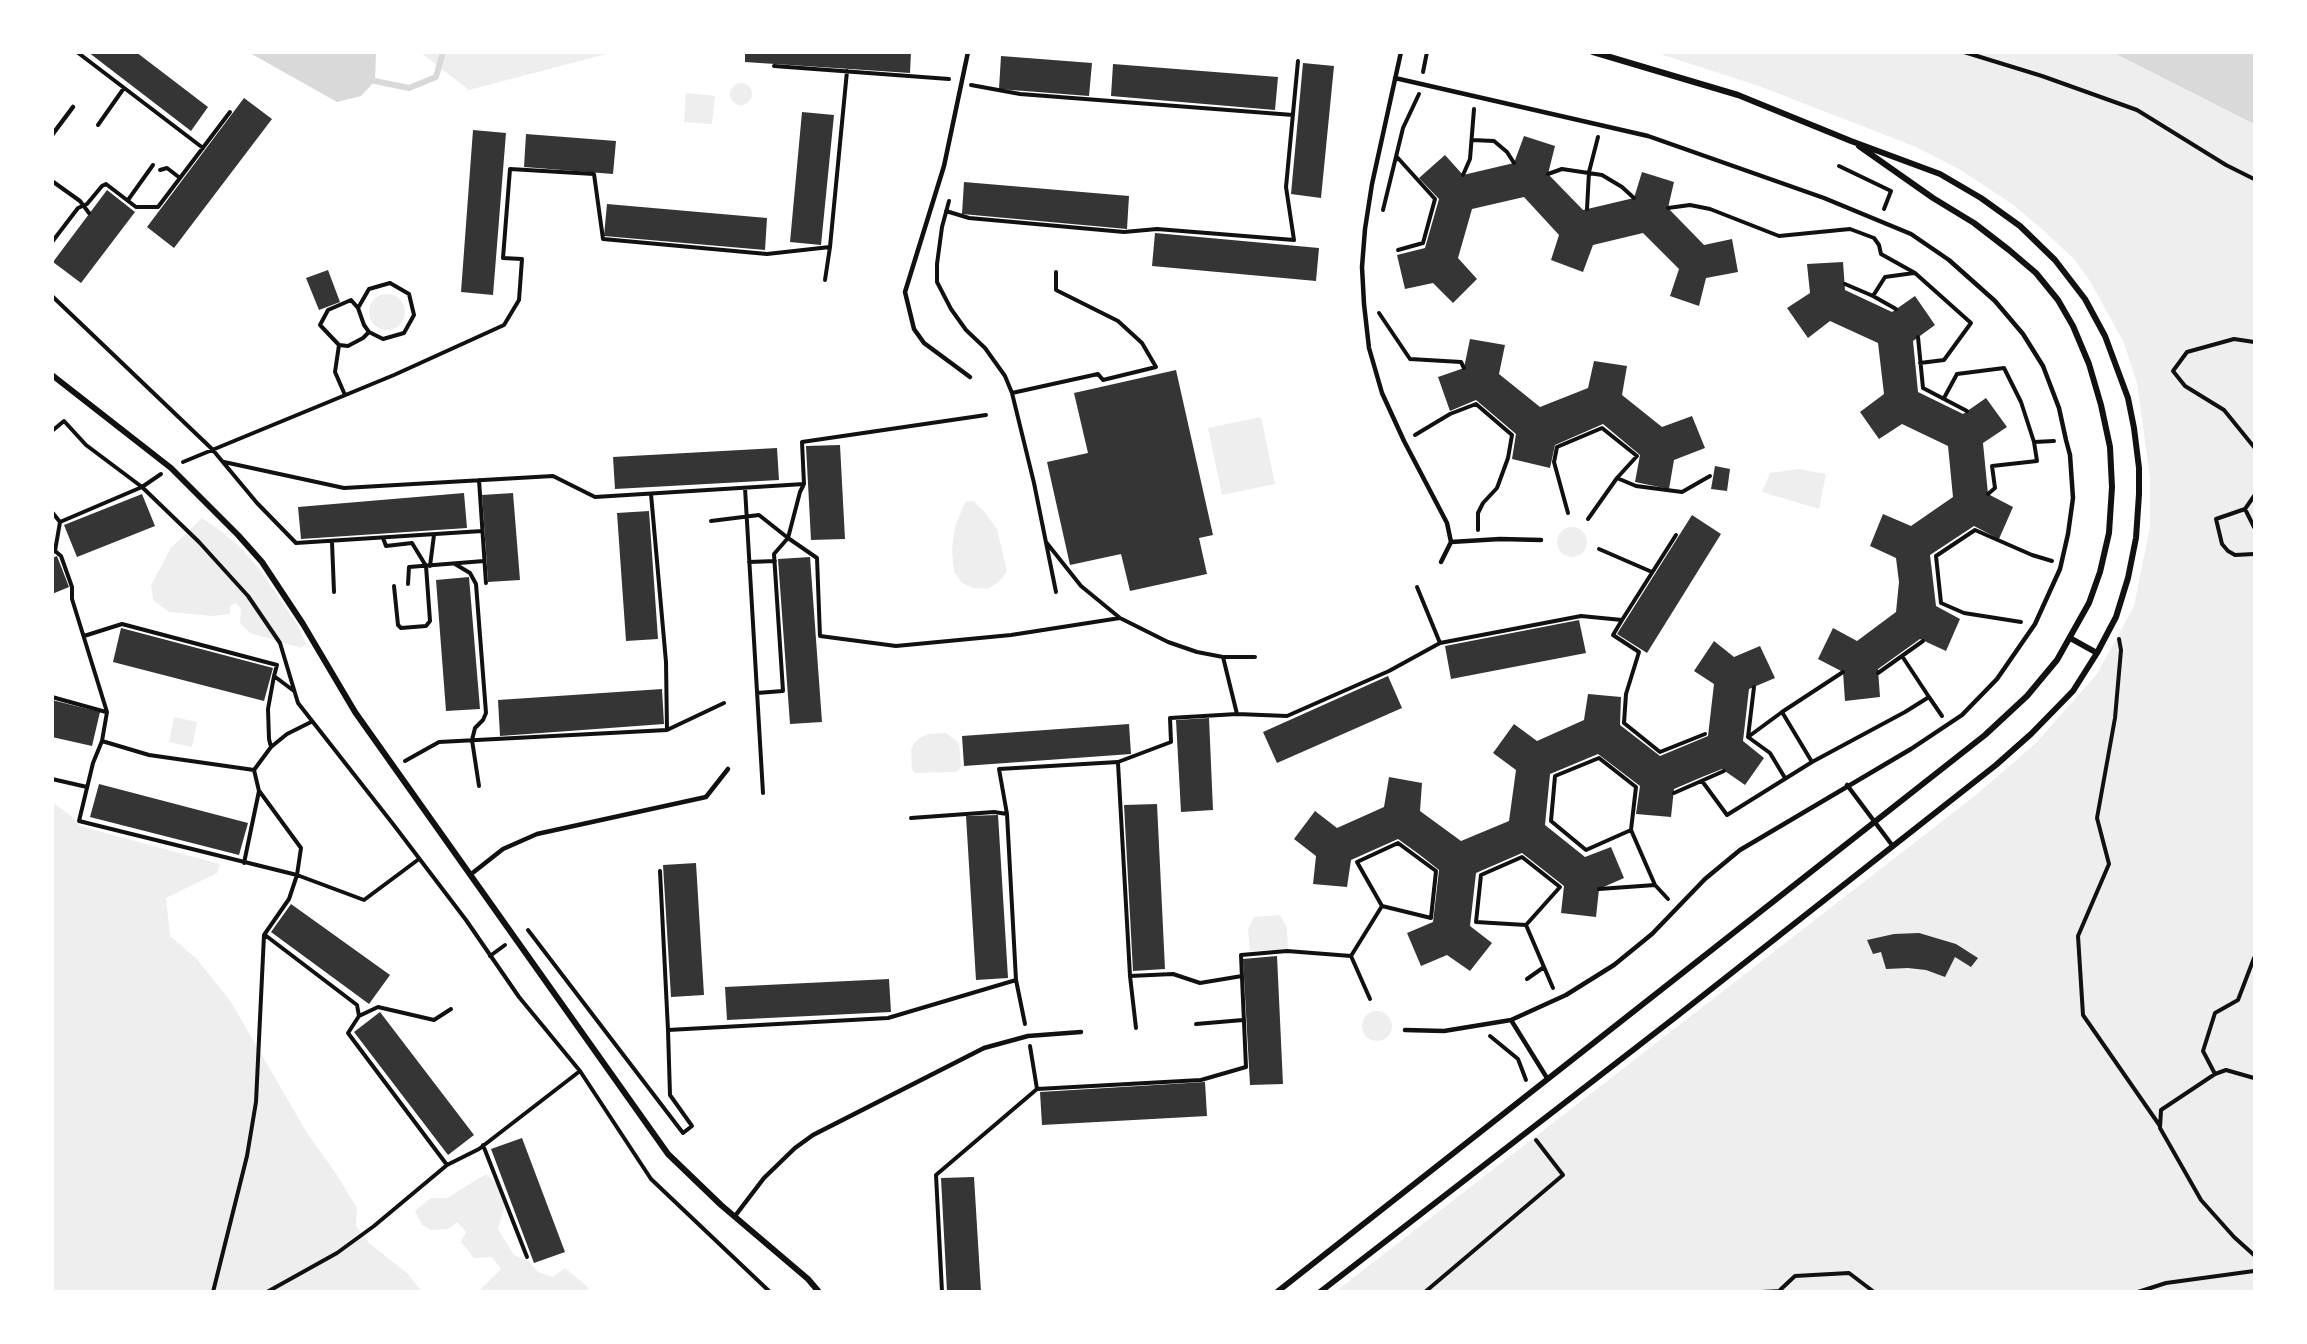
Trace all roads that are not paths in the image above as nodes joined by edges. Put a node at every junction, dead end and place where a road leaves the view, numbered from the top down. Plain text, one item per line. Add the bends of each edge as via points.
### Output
1 (968, 52) edge
2 (1401, 52) edge
3 (1593, 52) edge
4 (1395, 78) junction
5 (73, 107) dead end
6 (52, 135) edge
7 (1851, 141) junction
8 (52, 375) edge
9 (970, 377) dead end
10 (1541, 540) dead end
11 (1451, 542) junction
12 (1442, 562) dead end
13 (2070, 638) junction
14 (2097, 653) junction
15 (728, 769) dead end
16 (1847, 785) junction
17 (1876, 823) junction
18 (1893, 845) junction
19 (470, 875) junction
20 (1510, 1020) junction
21 (1405, 1030) dead end
22 (1081, 1032) dead end
23 (1547, 1078) junction
24 (735, 1216) junction
25 (819, 1292) edge
26 (1277, 1292) edge
27 (1320, 1292) edge

1 - 9 lane via 944,165 905,292 914,329 924,343
2 - 4 lane
3 - 7 street via 1738,95
4 - 11 lane via 1365,229 1362,267 1369,348 1382,393 1447,523
4 - 16 lane via 1648,136 1824,198 1911,234 1949,260 2023,334 2043,366 2066,440 2073,498 2061,563 2035,624 1997,679 1949,725
5 - 6 lane
7 - 13 street via 2009,250 2036,273 2073,326 2102,405 2112,486 2109,533 2100,572
7 - 14 street via 1940,174 2020,226 2055,260 2085,299 2105,336 2128,398 2139,468 2136,538 2128,578 2116,617
8 - 19 street via 171,468 262,562 355,712
10 - 11 lane
11 - 12 lane
13 - 14 street
13 - 17 street via 2058,660 2027,696
14 - 18 street via 2073,691 2031,734
15 - 19 lane via 706,797 537,834 503,849
16 - 17 lane
16 - 20 lane via 1740,850 1614,965 1558,999
17 - 18 lane
17 - 23 street
18 - 27 street
19 - 24 street via 668,1154
20 - 21 lane via 1444,1030
20 - 23 lane
22 - 24 lane via 1028,1036 984,1048 813,1135 764,1178
23 - 26 street
24 - 25 street

